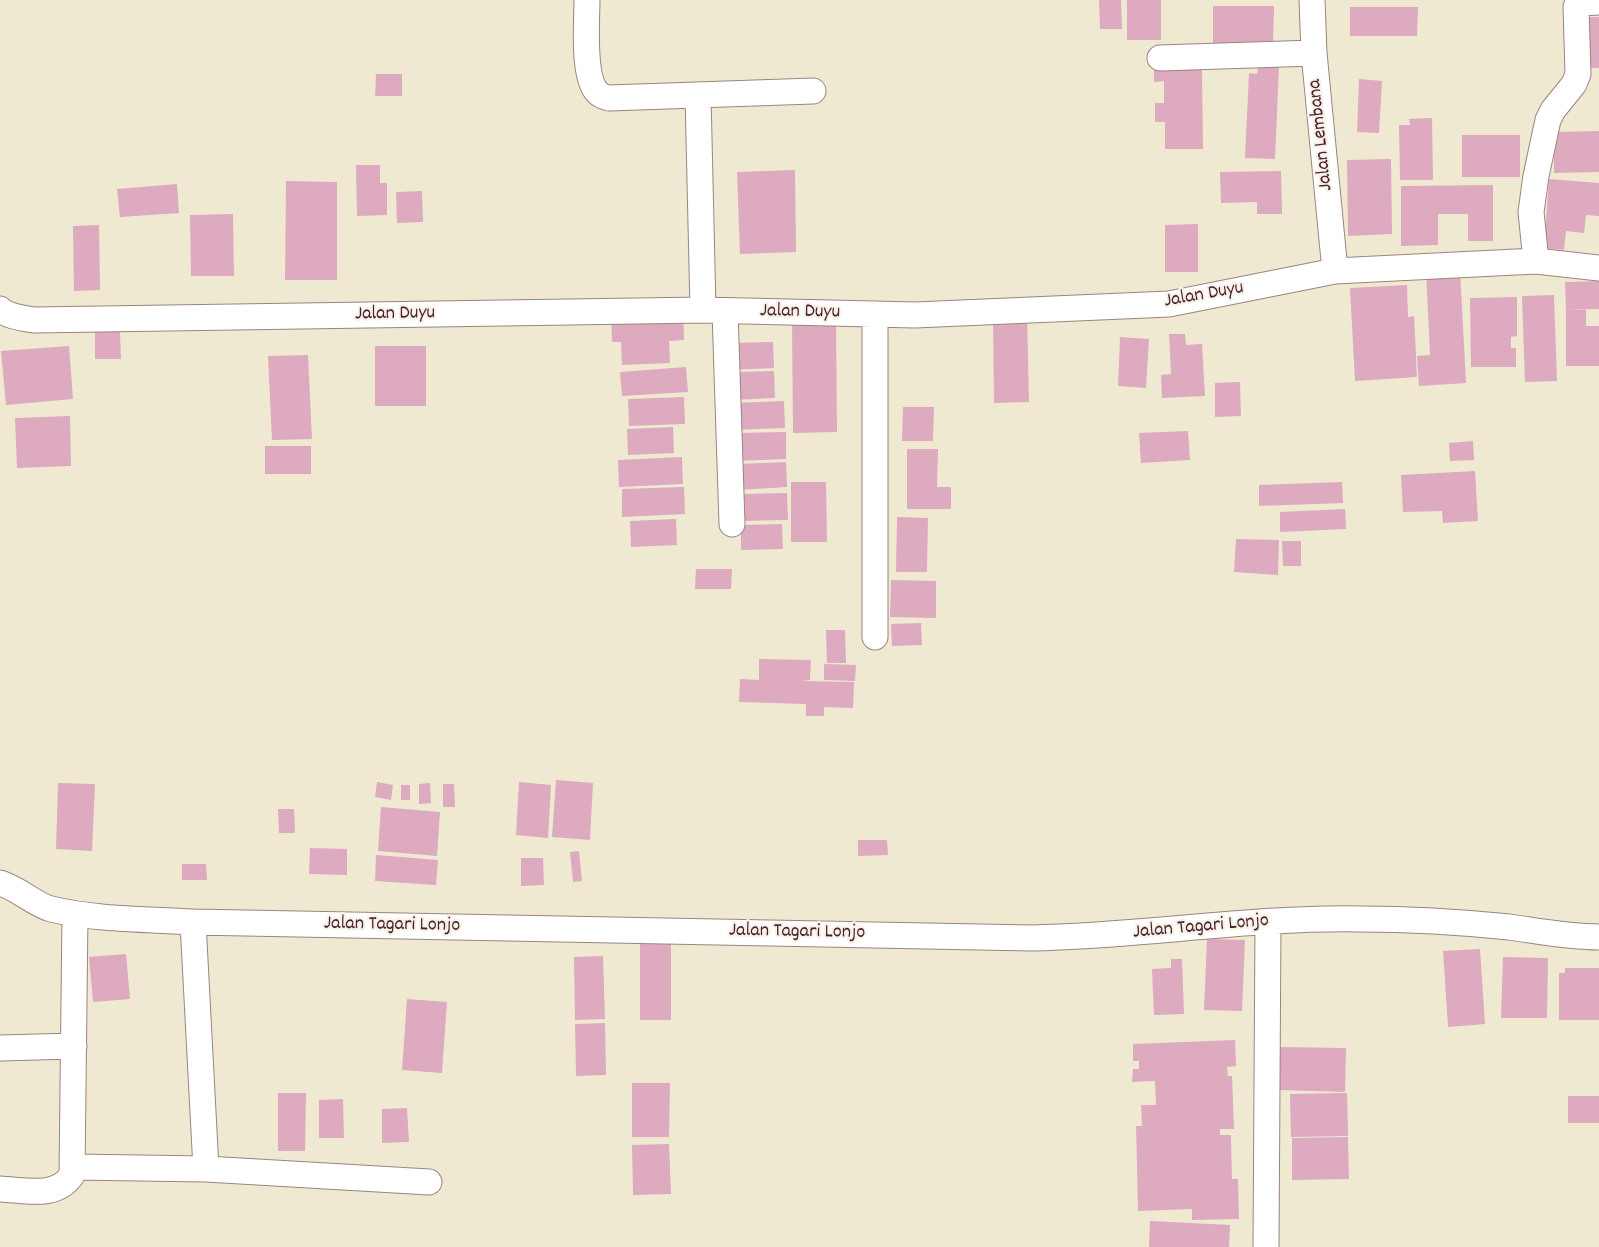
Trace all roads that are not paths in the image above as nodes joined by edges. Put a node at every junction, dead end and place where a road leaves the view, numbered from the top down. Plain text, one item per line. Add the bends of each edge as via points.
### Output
1 (587, 0) edge
2 (1312, 0) edge
3 (1599, 2) edge
4 (1314, 53) junction
5 (1160, 58) dead end
6 (813, 91) dead end
7 (698, 95) junction
8 (1536, 261) junction
9 (1599, 268) edge
10 (1335, 271) junction
11 (0, 309) edge
12 (714, 311) junction
13 (876, 314) junction
14 (732, 524) dead end
15 (875, 637) dead end
16 (0, 883) edge
17 (75, 914) junction
18 (193, 922) junction
19 (1268, 922) junction
20 (1599, 937) edge
21 (74, 1046) junction
22 (0, 1048) edge
23 (73, 1167) junction
24 (206, 1169) junction
25 (429, 1182) dead end
26 (0, 1189) edge
27 (1266, 1247) edge

1 - 7 street via 586,54 592,83 599,94 609,98
2 - 4 street, Jalan Lembana
3 - 8 street via 1582,3 1576,7 1578,74 1547,124 1530,212
4 - 5 street
4 - 10 street, Jalan Lembana
6 - 7 street
7 - 12 street
8 - 9 street, Jalan Duyu
8 - 10 street, Jalan Duyu
10 - 13 street, Jalan Duyu via 1169,304
11 - 12 street, Jalan Duyu via 34,320
12 - 13 street, Jalan Duyu
12 - 14 street
13 - 15 street
16 - 17 street, Jalan Tagari Lonjo via 48,908
17 - 18 street, Jalan Tagari Lonjo
17 - 21 street
18 - 19 street, Jalan Tagari Lonjo via 1032,938 1119,935
18 - 24 street
19 - 20 street, Jalan Tagari Lonjo via 1323,919 1422,921
19 - 27 street
21 - 22 street
21 - 23 street
23 - 24 street
23 - 26 street via 72,1175 60,1188 50,1191
24 - 25 street

